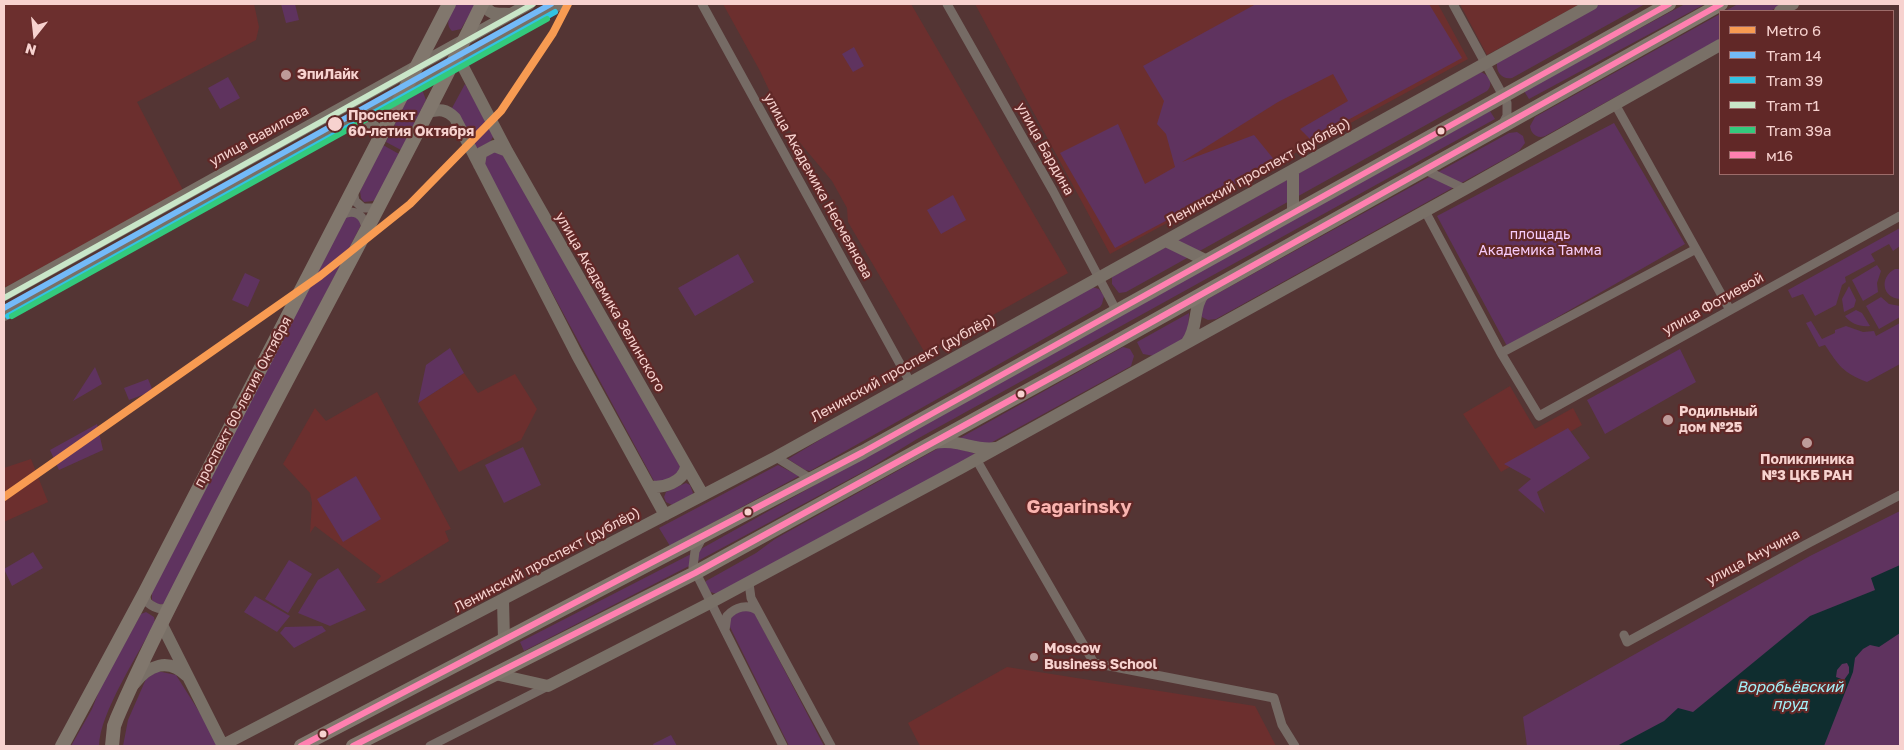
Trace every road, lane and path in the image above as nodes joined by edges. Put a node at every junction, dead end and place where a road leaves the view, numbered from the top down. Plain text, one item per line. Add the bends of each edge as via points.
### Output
1 (449, 4) edge
2 (484, 4) edge
3 (529, 4) edge
4 (560, 4) edge
5 (702, 4) edge
6 (946, 4) edge
7 (1453, 4) edge
8 (1592, 4) edge
9 (1669, 4) edge
10 (1721, 4) edge
11 (1793, 4) edge
12 (1782, 10) edge
13 (510, 14) junction
14 (465, 39) junction
15 (1719, 46) edge
16 (1485, 62) junction
17 (455, 64) junction
18 (418, 65) junction
19 (404, 92) junction
20 (1503, 96) junction
21 (1615, 104) junction
22 (428, 112) junction
23 (354, 120) junction
24 (1500, 127) junction
25 (499, 135) junction
26 (379, 141) junction
27 (471, 150) junction
28 (507, 151) junction
29 (479, 165) junction
30 (1293, 170) junction
31 (1425, 170) junction
32 (1465, 189) junction
33 (353, 190) junction
34 (380, 205) junction
35 (1425, 211) junction
36 (1293, 212) junction
37 (340, 216) junction
38 (1900, 216) edge
39 (366, 230) junction
40 (1166, 240) junction
41 (1696, 249) junction
42 (1206, 260) junction
43 (1100, 278) junction
44 (1205, 292) junction
45 (4, 295) edge
46 (1116, 310) junction
47 (1730, 310) junction
48 (4, 315) edge
49 (1185, 344) junction
50 (1501, 353) junction
51 (910, 382) junction
52 (932, 443) junction
53 (998, 448) junction
54 (776, 457) junction
55 (976, 460) junction
56 (686, 467) junction
57 (811, 479) junction
58 (649, 486) junction
59 (1900, 495) edge
60 (703, 496) junction
61 (665, 515) junction
62 (704, 536) junction
63 (695, 573) junction
64 (749, 583) junction
65 (144, 592) junction
66 (503, 600) junction
67 (710, 604) junction
68 (172, 605) junction
69 (758, 611) junction
70 (161, 623) junction
71 (725, 630) junction
72 (1624, 635) dead end
73 (504, 640) junction
74 (495, 674) junction
75 (190, 680) junction
76 (548, 686) junction
77 (127, 694) junction
78 (62, 746) edge
79 (111, 746) edge
80 (223, 746) edge
81 (301, 746) edge
82 (353, 746) edge
83 (430, 746) edge
84 (784, 746) edge
85 (831, 746) edge
86 (1295, 746) edge

1 - 18 main road, проспект 60-летия Октября
2 - 13 street via 495,14
2 - 14 main road, проспект 60-летия Октября
3 - 13 street, улица Вавилова
4 - 17 street
5 - 51 street, улица Академика Несмеянова
6 - 43 street, улица Бардина
7 - 16 street
8 - 16 street, Ленинский проспект (дублёр)
9 - 20 main road
10 - 24 main road
11 - 12 street
13 - 14 street, улица Вавилова
14 - 17 main road, проспект 60-летия Октября
14 - 18 street, улица Вавилова
15 - 21 street
16 - 20 street
16 - 30 street, Ленинский проспект (дублёр)
17 - 19 street
17 - 22 main road, проспект 60-летия Октября
17 - 25 street, улица Академика Зелинского
18 - 19 main road, проспект 60-летия Октября
18 - 45 street, улица Вавилова
19 - 23 street
19 - 26 main road, проспект 60-летия Октября
20 - 24 street via 1508,109
20 - 36 main road
21 - 32 street
21 - 41 street
22 - 27 street via 449,111
22 - 34 main road, проспект 60-летия Октября
23 - 26 street via 372,123
23 - 48 street
24 - 31 main road
25 - 27 street via 493,145 478,152
25 - 28 street, улица Академика Зелинского
26 - 33 main road, проспект 60-летия Октября
27 - 29 street
28 - 29 street via 494,146 481,153
28 - 56 street, улица Академика Зелинского
29 - 58 street
30 - 36 street
30 - 40 street, Ленинский проспект (дублёр)
31 - 32 street
31 - 44 main road
32 - 35 street
33 - 34 street via 355,201 363,208
33 - 37 main road, проспект 60-летия Октября
34 - 39 main road, проспект 60-летия Октября
35 - 49 street
35 - 50 street
36 - 42 main road
37 - 39 street via 356,212 364,219
37 - 65 main road, проспект 60-летия Октября
38 - 47 street, улица Фотиевой
39 - 68 main road, проспект 60-летия Октября
40 - 42 street
40 - 43 street, Ленинский проспект (дублёр)
41 - 47 street
41 - 50 street
42 - 46 main road
43 - 46 street, улица Бардина
43 - 51 street, Ленинский проспект (дублёр)
44 - 49 street via 1198,302 1194,331
44 - 52 main road
46 - 57 main road
47 - 50 street, улица Фотиевой via 1539,416
49 - 53 street
51 - 54 street, Ленинский проспект (дублёр)
52 - 53 street via 947,441 985,449
52 - 63 main road
53 - 55 street
54 - 57 street
54 - 60 street, Ленинский проспект (дублёр)
55 - 64 street
55 - 86 street via 1094,663 1274,698 1282,725
56 - 58 street via 681,478 664,486
56 - 60 street, улица Академика Зелинского
57 - 62 main road
58 - 61 street
59 - 72 street, улица Анучина via 1627,642
60 - 61 street, Ленинский проспект (дублёр)
61 - 66 street, Ленинский проспект (дублёр)
62 - 63 street via 695,551
62 - 73 main road
63 - 67 street
63 - 74 main road
64 - 67 street
64 - 69 street via 749,593
65 - 68 street via 147,602 156,608
65 - 78 main road, проспект 60-летия Октября
66 - 73 street
66 - 80 street, Ленинский проспект (дублёр)
67 - 71 street
67 - 76 street
68 - 70 main road, проспект 60-летия Октября
69 - 71 street via 753,607 738,608 727,616
69 - 85 street
70 - 75 street
70 - 77 main road, проспект 60-летия Октября
71 - 84 street
73 - 81 main road
74 - 76 street
74 - 82 main road
75 - 77 street via 178,668 153,667
75 - 80 street
76 - 83 street
77 - 79 main road, проспект 60-летия Октября via 114,726

